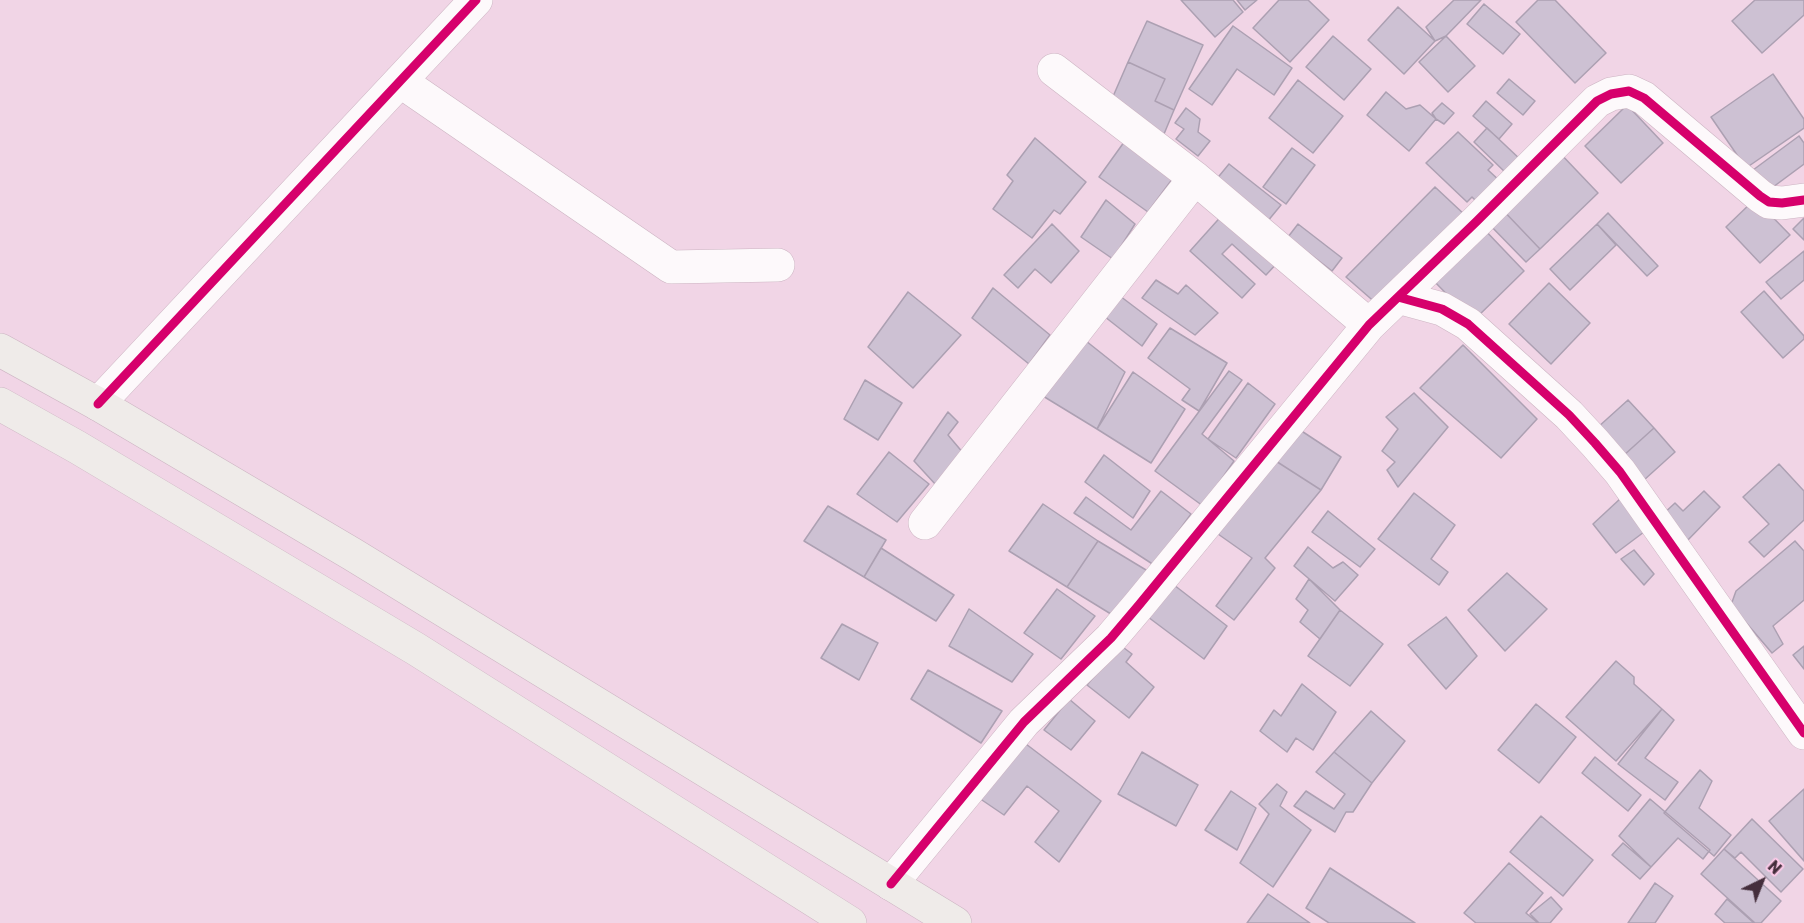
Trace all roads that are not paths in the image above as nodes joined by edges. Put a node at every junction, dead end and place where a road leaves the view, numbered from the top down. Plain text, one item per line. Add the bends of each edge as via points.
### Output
1 (476, 0) edge
2 (1054, 70) dead end
3 (400, 81) junction
4 (1195, 178) junction
5 (1804, 200) edge
6 (778, 265) dead end
7 (1398, 297) junction
8 (1369, 325) junction
9 (0, 350) edge
10 (0, 404) edge
11 (98, 404) junction
12 (925, 523) dead end
13 (1804, 733) edge
14 (891, 884) junction
15 (850, 923) edge
16 (955, 923) edge

1 - 3 street
2 - 4 street
3 - 6 street via 671,267
3 - 11 street
4 - 8 street
4 - 12 street
5 - 7 street via 1769,202 1644,98 1629,91 1611,94 1597,101
7 - 8 street
7 - 13 street via 1442,309 1468,324 1569,415 1620,472
8 - 14 street via 1111,638 1024,722
9 - 11 main road
10 - 15 main road via 416,649
11 - 14 main road via 352,554
14 - 16 main road

